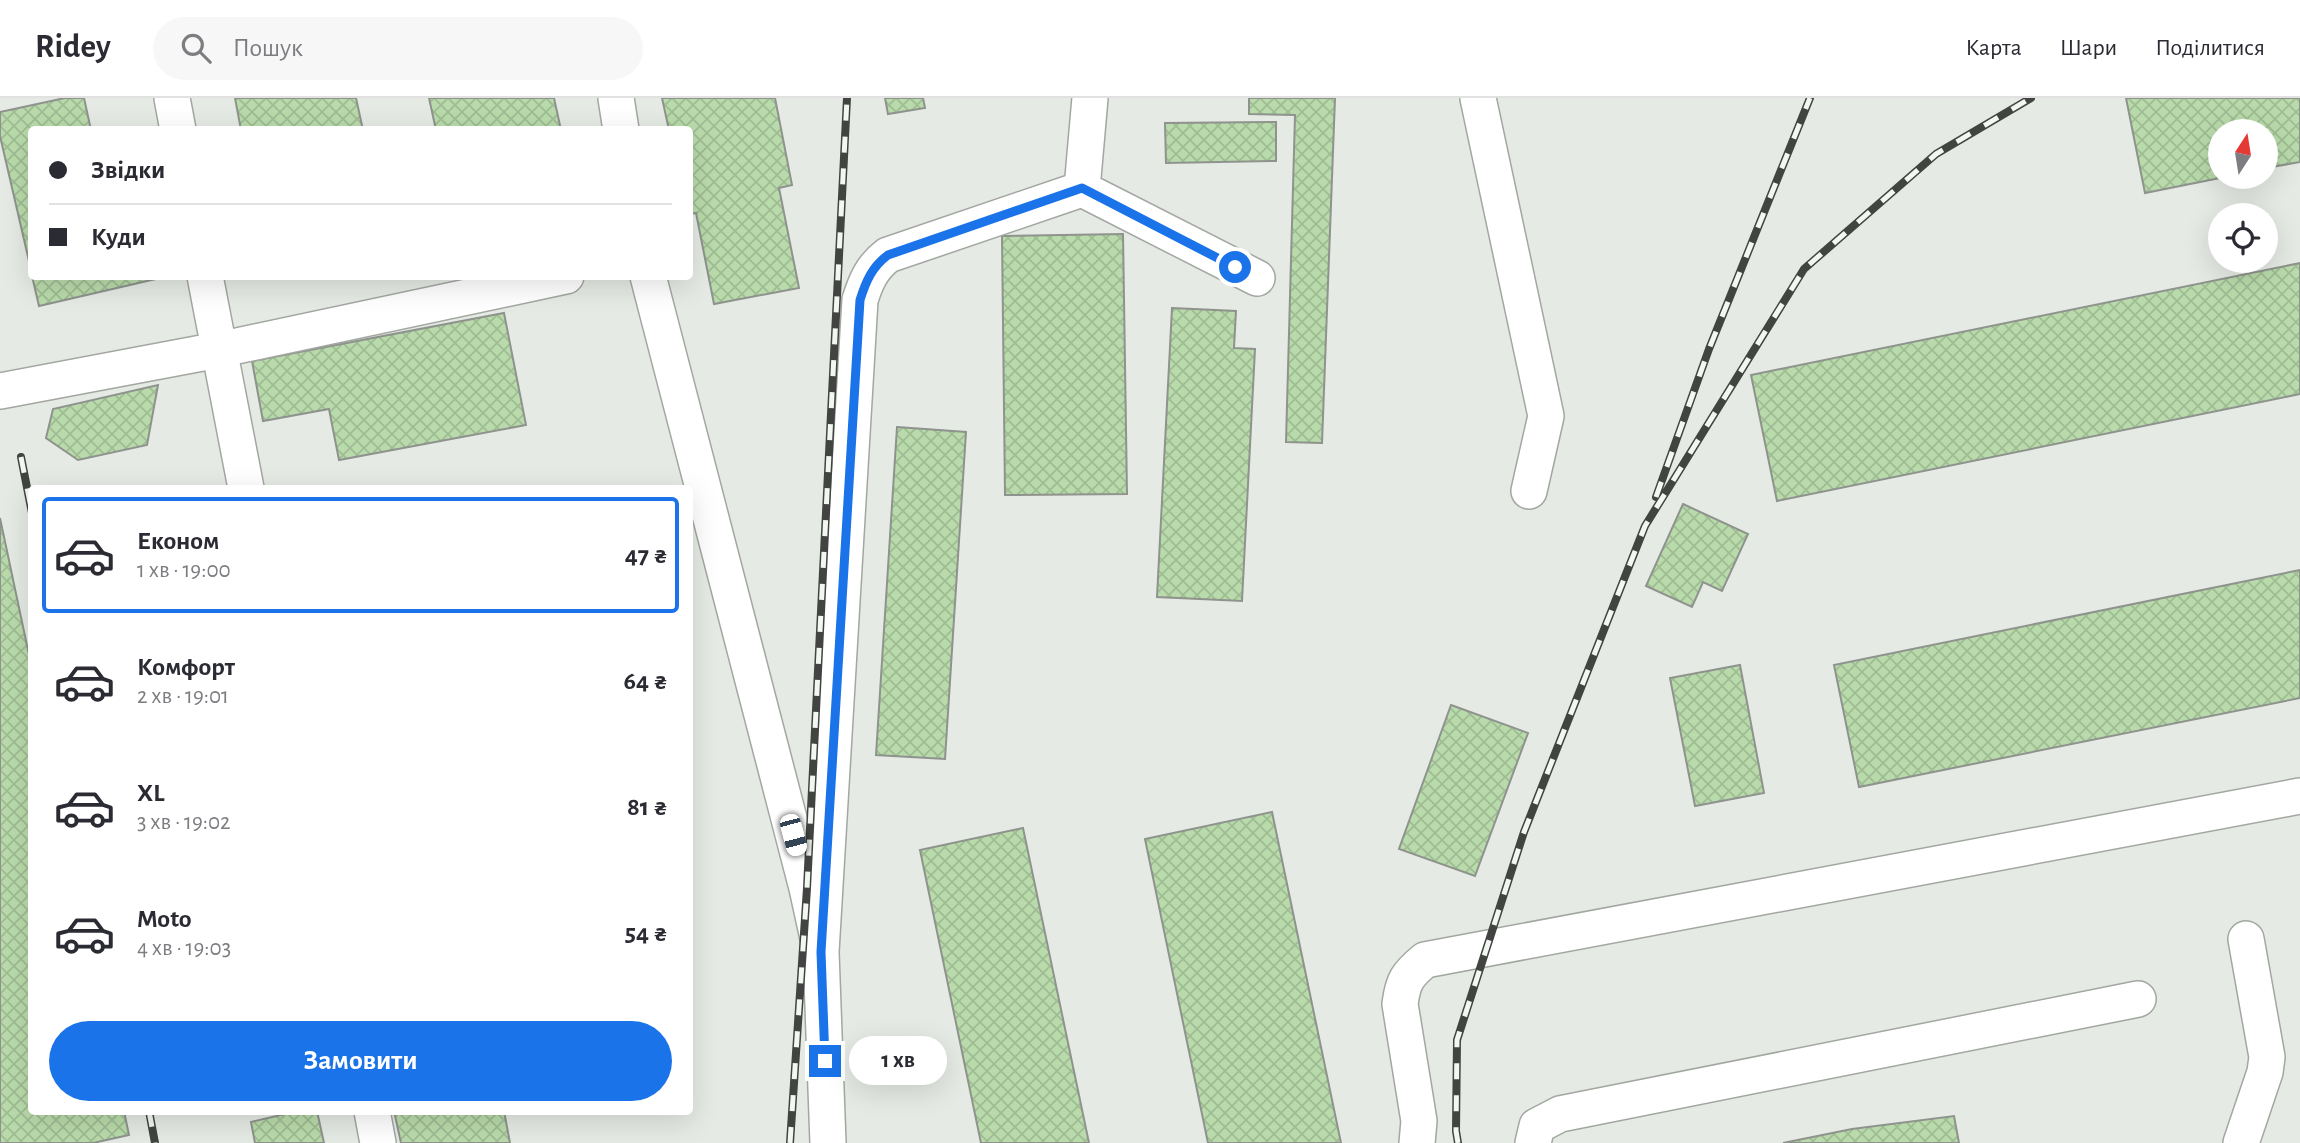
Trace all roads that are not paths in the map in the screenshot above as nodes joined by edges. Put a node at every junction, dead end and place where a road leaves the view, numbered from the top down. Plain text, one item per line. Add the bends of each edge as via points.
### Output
1 (172, 98) edge
2 (616, 98) edge
3 (1090, 98) edge
4 (1478, 98) edge
5 (177, 126) edge
6 (620, 126) edge
7 (1082, 188) junction
8 (1257, 278) dead end
9 (206, 280) edge
10 (547, 280) edge
11 (649, 280) edge
12 (218, 350) junction
13 (0, 391) edge
14 (245, 485) edge
15 (1529, 491) dead end
16 (2300, 796) edge
17 (2246, 939) dead end
18 (821, 952) junction
19 (2138, 999) dead end
20 (373, 1115) edge
21 (378, 1143) edge
22 (828, 1143) edge
23 (1417, 1143) edge
24 (1533, 1143) edge
25 (2241, 1143) edge

1 - 5 lane
2 - 6 lane
3 - 7 lane
4 - 15 lane via 1546,416
7 - 8 lane
7 - 18 lane via 888,255 876,264 866,282 860,300
9 - 12 lane
10 - 12 lane
11 - 18 lane
12 - 13 lane
12 - 14 lane
16 - 23 lane via 1425,960 1402,985 1400,1004 1419,1121
17 - 25 lane via 2267,1057
18 - 22 lane
19 - 24 lane via 1560,1114 1537,1126
20 - 21 lane

